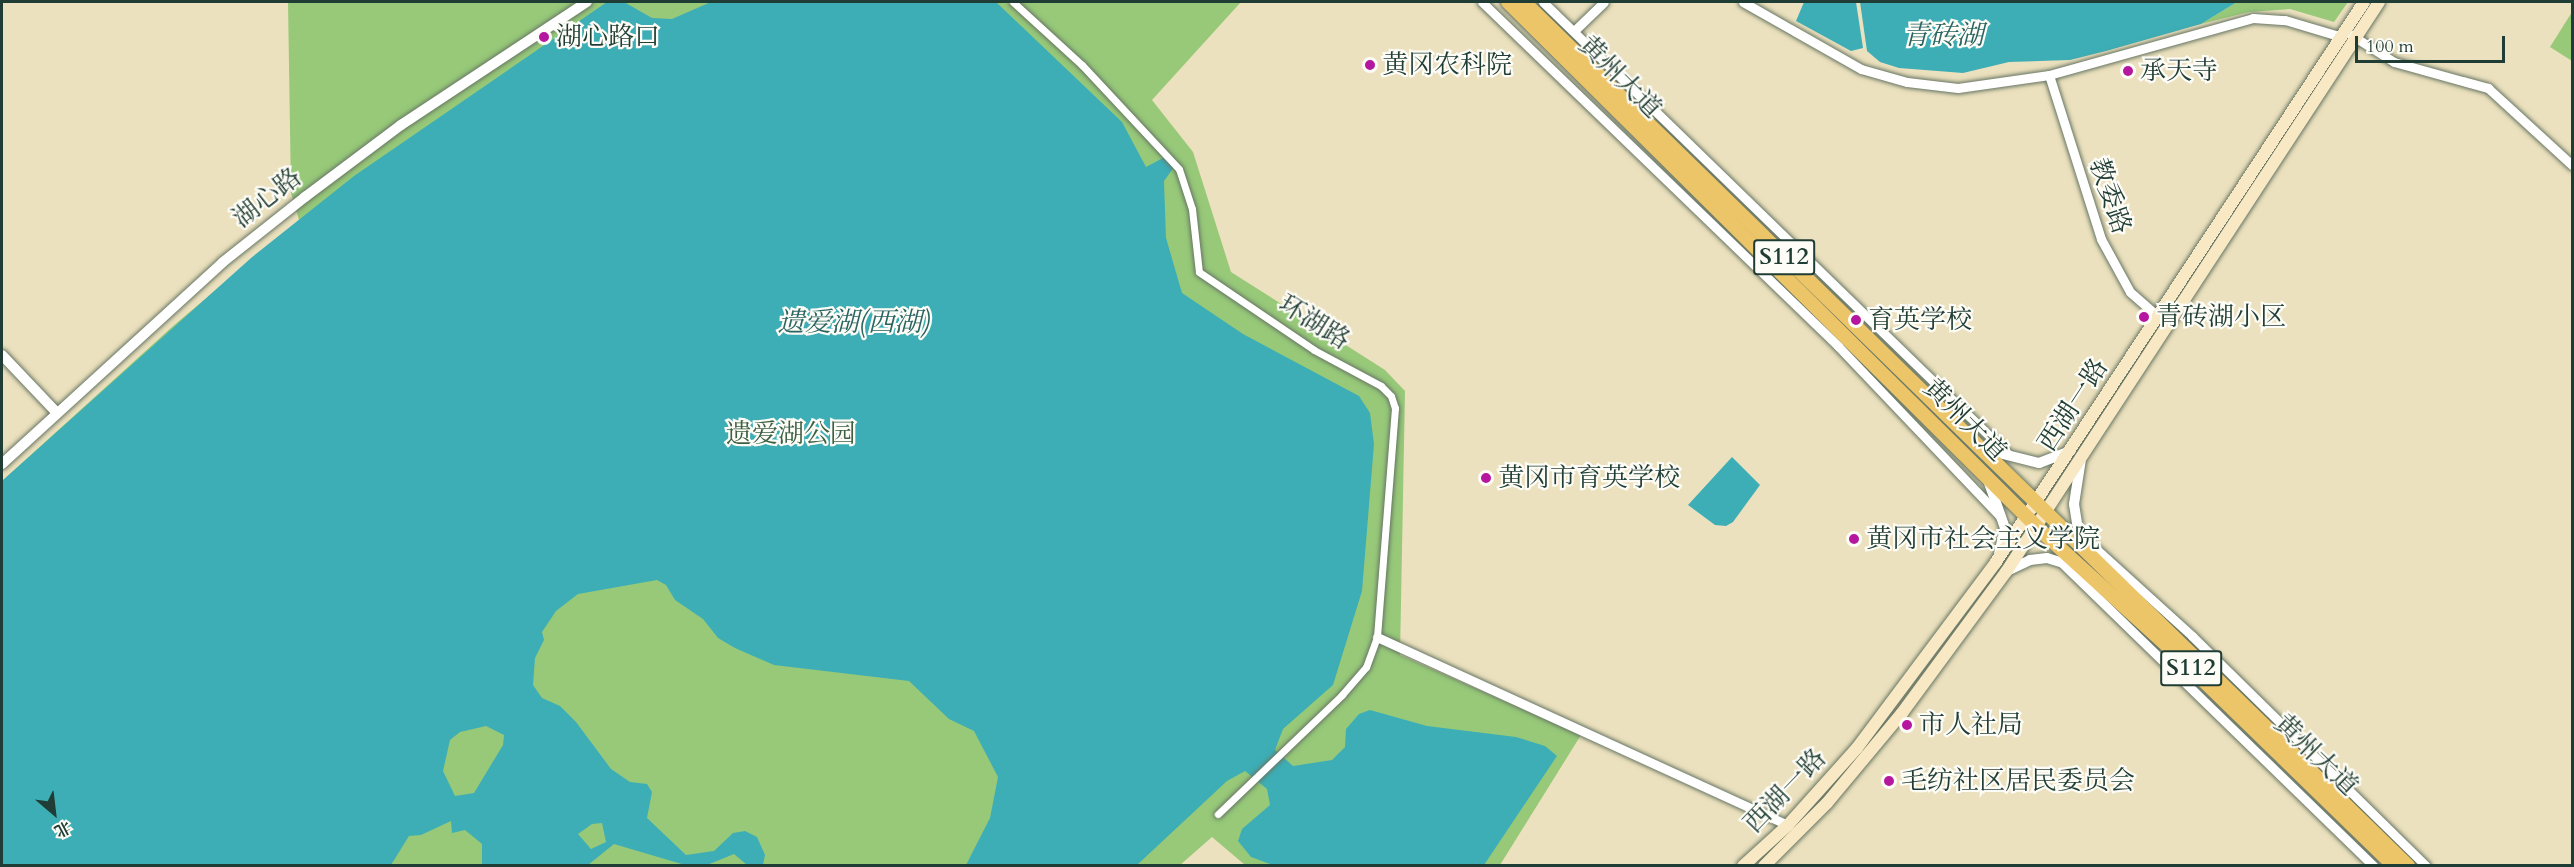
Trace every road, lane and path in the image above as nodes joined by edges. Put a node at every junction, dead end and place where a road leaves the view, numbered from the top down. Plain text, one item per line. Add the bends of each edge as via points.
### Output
1 (587, 2) edge
2 (1013, 2) edge
3 (1482, 2) edge
4 (1508, 2) edge
5 (1524, 2) edge
6 (1543, 2) edge
7 (1604, 2) edge
8 (1743, 2) edge
9 (2364, 2) edge
10 (2379, 2) edge
11 (1575, 30) junction
12 (2348, 35) junction
13 (2049, 75) junction
14 (2572, 165) edge
15 (2158, 316) junction
16 (2, 355) edge
17 (57, 413) junction
18 (1979, 448) junction
19 (2077, 452) junction
20 (2013, 459) junction
21 (2, 464) edge
22 (1985, 475) junction
23 (2040, 507) junction
24 (2002, 519) junction
25 (2031, 521) junction
26 (2081, 535) junction
27 (2092, 557) junction
28 (2060, 560) junction
29 (1996, 562) junction
30 (2081, 569) junction
31 (2006, 572) junction
32 (1377, 637) junction
33 (1218, 814) dead end
34 (1788, 825) junction
35 (1743, 866) edge
36 (1764, 866) edge
37 (2374, 866) edge
38 (2394, 866) edge
39 (2408, 866) edge
40 (2426, 866) edge

1 - 17 street, 湖心路 via 410,119 322,183 223,262
2 - 32 street, 环湖路 via 1082,65 1179,169 1192,209 1199,272 1314,350 1381,386 1391,396 1395,408
3 - 24 street via 1838,346
4 - 22 main road, 黄州大道 / S112
5 - 18 main road, 黄州大道 / S112
6 - 11 street
7 - 11 street
8 - 13 street via 1861,69 1907,82 1958,88
9 - 12 main road, 西湖一路
10 - 12 main road, 西湖一路
11 - 20 street
12 - 13 street via 2285,20 2253,18
12 - 14 street via 2394,63 2488,88
12 - 15 main road, 西湖一路
12 - 19 main road, 西湖一路
13 - 15 street, 教委路 via 2101,239 2130,292
15 - 19 main road, 西湖一路
16 - 17 street
17 - 21 street, 湖心路
18 - 20 street
18 - 23 main road, 黄州大道 / S112
19 - 20 street via 2039,463
19 - 23 main road, 西湖一路
19 - 26 street via 2074,504
22 - 24 street
22 - 25 main road, 黄州大道 / S112
23 - 25 main road, 西湖一路
23 - 27 main road, 黄州大道 / S112
24 - 29 street via 2004,536
25 - 29 main road, 西湖一路
25 - 30 main road, 黄州大道 / S112
25 - 31 main road, 西湖一路
26 - 27 street
26 - 40 street via 2192,636
27 - 39 main road, 黄州大道 / S112
28 - 30 street
28 - 31 street via 2030,560
28 - 37 street
29 - 34 main road, 西湖一路 via 1863,739
30 - 38 main road, 黄州大道 / S112 via 2189,666
31 - 36 main road, 西湖一路 via 1902,713 1827,803
32 - 33 street, 环湖路 via 1366,667 1354,683
32 - 34 street
34 - 35 main road, 西湖一路

